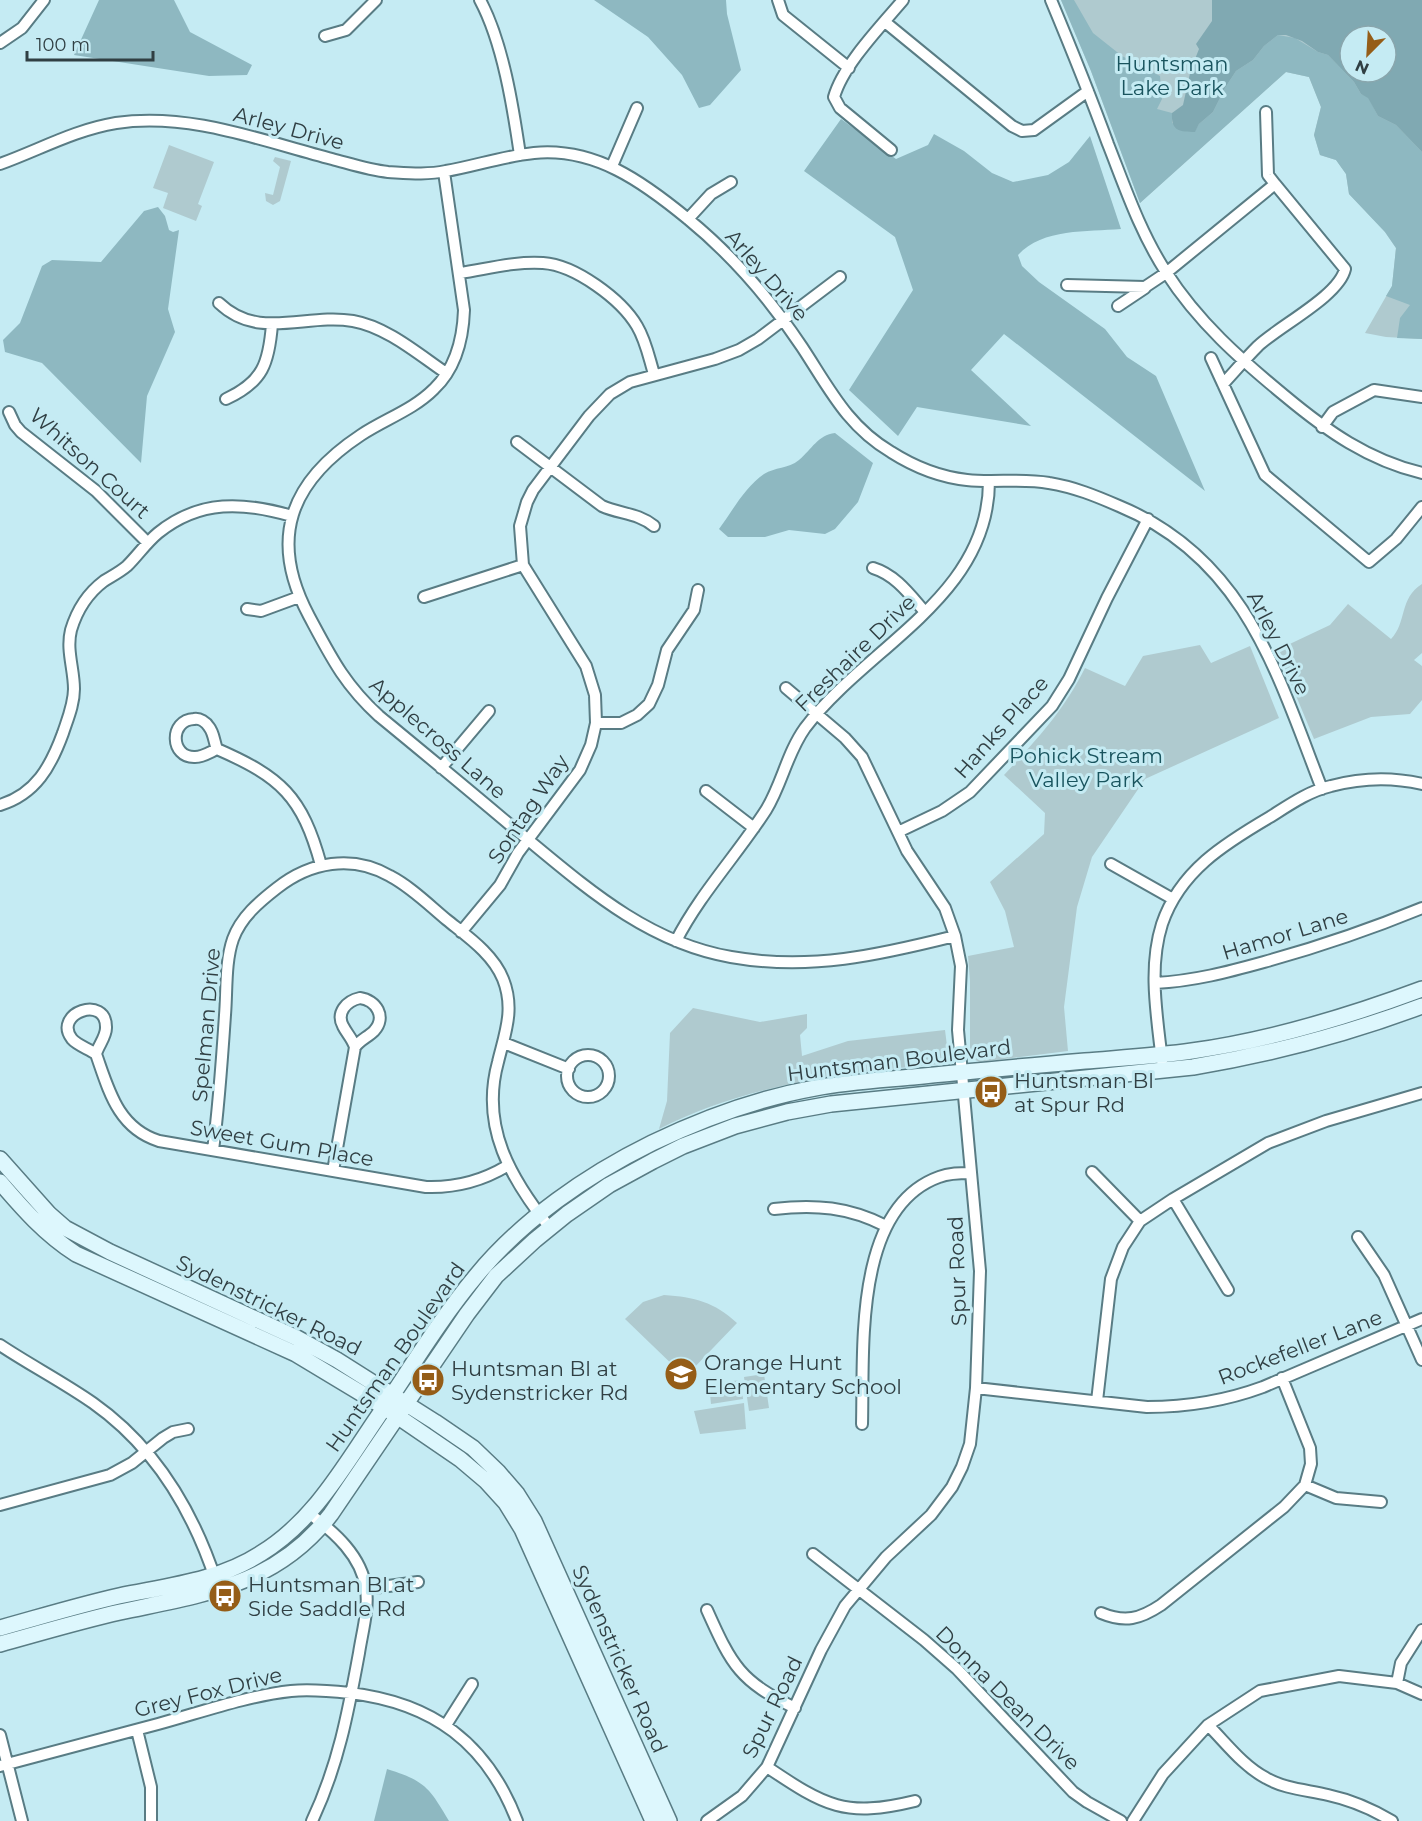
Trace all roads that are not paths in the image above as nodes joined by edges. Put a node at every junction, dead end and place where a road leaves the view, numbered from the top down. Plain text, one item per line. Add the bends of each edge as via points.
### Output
1 (44, 0) edge
2 (375, 0) edge
3 (480, 0) edge
4 (778, 0) edge
5 (903, 0) edge
6 (1051, 0) edge
7 (885, 22) junction
8 (325, 36) dead end
9 (0, 43) edge
10 (849, 68) junction
11 (1088, 91) junction
12 (637, 108) dead end
13 (1266, 112) dead end
14 (891, 150) dead end
15 (520, 155) junction
16 (0, 164) edge
17 (612, 166) junction
18 (444, 172) junction
19 (731, 182) dead end
20 (1275, 184) junction
21 (688, 219) junction
22 (460, 273) junction
23 (1166, 273) junction
24 (840, 277) dead end
25 (1067, 285) dead end
26 (1145, 287) junction
27 (219, 303) dead end
28 (1119, 306) dead end
29 (783, 320) junction
30 (272, 324) junction
31 (1211, 358) dead end
32 (1244, 362) junction
33 (446, 373) junction
34 (654, 374) junction
35 (1223, 384) junction
36 (1422, 398) edge
37 (226, 399) dead end
38 (9, 412) dead end
39 (1322, 427) junction
40 (517, 442) dead end
41 (550, 467) junction
42 (1422, 473) edge
43 (989, 481) junction
44 (1422, 507) edge
45 (292, 516) junction
46 (1148, 519) junction
47 (654, 525) dead end
48 (147, 542) junction
49 (523, 565) junction
50 (873, 568) dead end
51 (698, 590) dead end
52 (298, 597) junction
53 (424, 597) dead end
54 (247, 609) dead end
55 (925, 612) junction
56 (786, 688) dead end
57 (489, 711) dead end
58 (817, 714) junction
59 (596, 723) junction
60 (217, 749) dead end
61 (441, 768) junction
62 (1422, 784) edge
63 (1322, 789) junction
64 (706, 791) dead end
65 (0, 805) edge
66 (754, 828) junction
67 (898, 832) junction
68 (527, 839) junction
69 (1111, 864) dead end
70 (321, 865) junction
71 (1173, 899) junction
72 (1422, 908) edge
73 (461, 932) junction
74 (955, 936) junction
75 (676, 941) junction
76 (1155, 983) junction
77 (1422, 989) edge
78 (1422, 1006) edge
79 (504, 1043) junction
80 (355, 1047) junction
81 (96, 1054) dead end
82 (1162, 1062) junction
83 (569, 1069) dead end
84 (962, 1072) junction
85 (963, 1089) junction
86 (1422, 1093) edge
87 (213, 1150) junction
88 (0, 1159) edge
89 (507, 1166) junction
90 (333, 1171) junction
91 (1092, 1172) dead end
92 (971, 1173) junction
93 (0, 1182) edge
94 (1173, 1199) junction
95 (774, 1209) dead end
96 (540, 1215) junction
97 (1140, 1221) junction
98 (886, 1226) junction
99 (550, 1228) junction
100 (1358, 1237) dead end
101 (1228, 1290) dead end
102 (1422, 1318) edge
103 (1407, 1325) junction
104 (0, 1345) edge
105 (1422, 1360) edge
106 (1282, 1378) junction
107 (976, 1388) junction
108 (388, 1401) junction
109 (1097, 1401) junction
110 (402, 1410) junction
111 (862, 1424) dead end
112 (188, 1429) dead end
113 (146, 1452) junction
114 (1305, 1485) junction
115 (1381, 1502) dead end
116 (0, 1506) edge
117 (310, 1514) junction
118 (323, 1524) junction
119 (813, 1554) dead end
120 (214, 1575) junction
121 (418, 1582) dead end
122 (366, 1589) junction
123 (858, 1589) junction
124 (219, 1590) junction
125 (707, 1611) dead end
126 (1101, 1613) dead end
127 (0, 1628) edge
128 (1422, 1630) edge
129 (0, 1644) edge
130 (1396, 1683) junction
131 (472, 1684) dead end
132 (352, 1693) junction
133 (1422, 1694) edge
134 (795, 1708) junction
135 (446, 1725) junction
136 (1209, 1725) junction
137 (137, 1730) junction
138 (0, 1735) edge
139 (4, 1765) edge
140 (767, 1767) junction
141 (915, 1802) dead end
142 (22, 1821) edge
143 (151, 1821) edge
144 (312, 1821) edge
145 (517, 1821) edge
146 (652, 1821) edge
147 (669, 1821) edge
148 (707, 1821) edge
149 (1120, 1821) edge
150 (1133, 1821) edge
151 (1392, 1821) edge

1 - 9 street via 22,28
2 - 8 street via 346,30
3 - 15 street via 497,42
4 - 10 street via 783,15
5 - 7 street
6 - 11 street
7 - 10 street
7 - 11 street via 1022,131 1034,130
10 - 14 street via 834,97 840,108
11 - 23 street via 1131,205
12 - 17 street
13 - 20 street via 1268,175
15 - 17 street, Arley Drive via 569,154
15 - 18 street, Arley Drive
16 - 18 street, Arley Drive via 82,131 118,123 162,120 204,126 375,170
17 - 21 street, Arley Drive
18 - 22 street, Applecross Lane
19 - 21 street via 711,194
20 - 23 street
20 - 32 street via 1344,269 1343,277 1318,302 1259,344
21 - 29 street, Arley Drive via 741,269
22 - 33 street, Applecross Lane via 463,330
22 - 34 street via 535,263 554,264 574,272 631,317 644,339
23 - 26 street
23 - 32 street via 1206,325
24 - 29 street, Sontag Way
25 - 26 street
26 - 28 street
27 - 30 street via 238,317
29 - 34 street, Sontag Way via 739,350
29 - 43 street, Arley Drive via 836,402 875,442 930,471
30 - 33 street via 334,319 355,322 383,333
30 - 37 street via 269,352 260,372 248,388
31 - 35 street
32 - 35 street
32 - 39 street
33 - 45 street, Applecross Lane via 421,400 331,458 308,485
34 - 41 street, Sontag Way via 630,382 605,398
35 - 44 street via 1265,475 1369,562 1396,539
36 - 39 street via 1374,390 1333,412
38 - 48 street, Whitson Court via 21,432 96,491
39 - 42 street via 1376,458
40 - 41 street
41 - 47 street via 602,506 641,517
41 - 49 street, Sontag Way via 522,514 519,536
43 - 46 street, Arley Drive via 1067,486
43 - 55 street, Freshaire Drive via 988,510 972,552 946,592
45 - 48 street via 251,506 217,507 181,518
45 - 52 street, Applecross Lane via 288,559
46 - 63 street, Arley Drive via 1199,556 1244,609 1294,714
46 - 67 street, Hanks Place via 1052,706 970,792 942,811
48 - 65 street via 126,567 93,590 79,609 69,645 72,705 56,753 33,787
49 - 53 street
49 - 59 street, Sontag Way via 586,666 595,695
50 - 55 street via 893,578
51 - 59 street via 694,610 667,651 649,704 621,723
52 - 54 street via 261,611
52 - 61 street, Applecross Lane via 350,687
55 - 58 street, Freshaire Drive
56 - 58 street, Spur Road
57 - 61 street
58 - 66 street, Freshaire Drive via 796,744
58 - 67 street, Spur Road via 862,757
59 - 68 street, Sontag Way via 580,770
60 - 70 street via 258,768 284,789 309,825
61 - 68 street, Applecross Lane
62 - 63 street via 1377,779
63 - 71 street via 1214,852 1188,877
64 - 66 street
66 - 75 street, Freshaire Drive via 687,919
67 - 74 street, Spur Road via 945,908
68 - 73 street, Sontag Way via 500,885
68 - 75 street, Applecross Lane via 615,910
69 - 71 street
70 - 73 street, Spelman Drive via 350,863 383,872 404,884
70 - 87 street, Spelman Drive via 294,875 267,896 247,914 233,938
71 - 76 street via 1157,945
72 - 76 street, Hamor Lane via 1260,963 1196,980
73 - 79 street, Spelman Drive via 489,957 502,977 509,1005
74 - 75 street, Applecross Lane via 861,958 795,963 729,957
74 - 84 street, Spur Road via 961,966 958,1030
76 - 82 street
77 - 82 street, Huntsman Boulevard via 1302,1029
78 - 82 street, Huntsman Boulevard via 1372,1025 1243,1059
79 - 83 street
79 - 89 street, Spelman Drive via 495,1073 493,1108
80 - 80 street via 342,1024 342,1012 349,1002 360,998 373,1003 379,1019 374,1031
80 - 90 street
81 - 87 street, Sweet Gum Place via 113,1102 131,1126 159,1141
82 - 84 street, Huntsman Boulevard
82 - 85 street, Huntsman Boulevard
84 - 85 street, Spur Road
84 - 96 street, Huntsman Boulevard via 816,1088 753,1103 699,1122 638,1151
85 - 92 street, Spur Road
85 - 99 street, Huntsman Boulevard via 831,1104 735,1126 630,1173
86 - 94 street via 1286,1135
87 - 90 street, Sweet Gum Place
88 - 108 street, Sydenstricker Road via 65,1228 297,1338 337,1360
89 - 90 street, Sweet Gum Place via 467,1184 438,1188
89 - 96 street, Spelman Drive
91 - 97 street
92 - 98 street via 939,1176 922,1185 906,1197
92 - 107 street, Spur Road via 980,1271
93 - 108 street, Sydenstricker Road via 37,1224 76,1254 296,1354
94 - 97 street
94 - 101 street
95 - 98 street via 838,1208
96 - 99 street, Spelman Drive
96 - 108 street, Huntsman Boulevard via 472,1280
97 - 109 street via 1123,1246 1111,1279
98 - 111 street via 868,1292
99 - 110 street, Huntsman Boulevard via 485,1289
100 - 103 street via 1384,1275
102 - 103 street, Rockefeller Lane
103 - 105 street
103 - 106 street, Rockefeller Lane
104 - 113 street via 95,1404
106 - 109 street, Rockefeller Lane via 1245,1393 1189,1405 1147,1407
106 - 114 street via 1310,1448 1311,1464
107 - 109 street, Rockefeller Lane
107 - 123 street, Spur Road via 970,1444 952,1487 931,1515
108 - 110 street, Sydenstricker Road
108 - 117 street, Huntsman Boulevard
110 - 118 street, Huntsman Boulevard
110 - 146 street, Sydenstricker Road via 486,1480 506,1503 533,1552
110 - 147 street, Sydenstricker Road via 473,1448 517,1494 534,1521
112 - 113 street via 173,1432
113 - 116 street via 110,1475
113 - 120 street via 188,1512
114 - 115 street via 1336,1498
114 - 126 street via 1284,1507 1156,1609 1127,1619
117 - 118 street
117 - 120 street, Huntsman Boulevard via 261,1554
118 - 122 street via 353,1557
118 - 124 street, Huntsman Boulevard via 276,1564
119 - 123 street, Donna Dean Drive
120 - 124 street
120 - 127 street, Huntsman Boulevard
121 - 122 street
122 - 132 street
123 - 134 street, Spur Road via 833,1627
123 - 149 street, Donna Dean Drive via 957,1669 1073,1792
124 - 129 street, Huntsman Boulevard
125 - 134 street via 725,1650 742,1674 758,1688
128 - 130 street via 1401,1663
130 - 133 street
130 - 136 street via 1339,1676 1260,1691
131 - 135 street
132 - 135 street, Grey Fox Drive via 397,1702
132 - 137 street, Grey Fox Drive via 313,1690 275,1694
132 - 144 street via 340,1751
134 - 140 street, Spur Road
135 - 145 street, Grey Fox Drive via 489,1767
136 - 150 street via 1163,1774
136 - 151 street via 1243,1761 1267,1779 1356,1803
137 - 139 street, Grey Fox Drive
137 - 143 street via 151,1787
138 - 139 street
139 - 142 street
140 - 141 street via 806,1793 845,1808 887,1808
140 - 148 street, Spur Road via 742,1796

